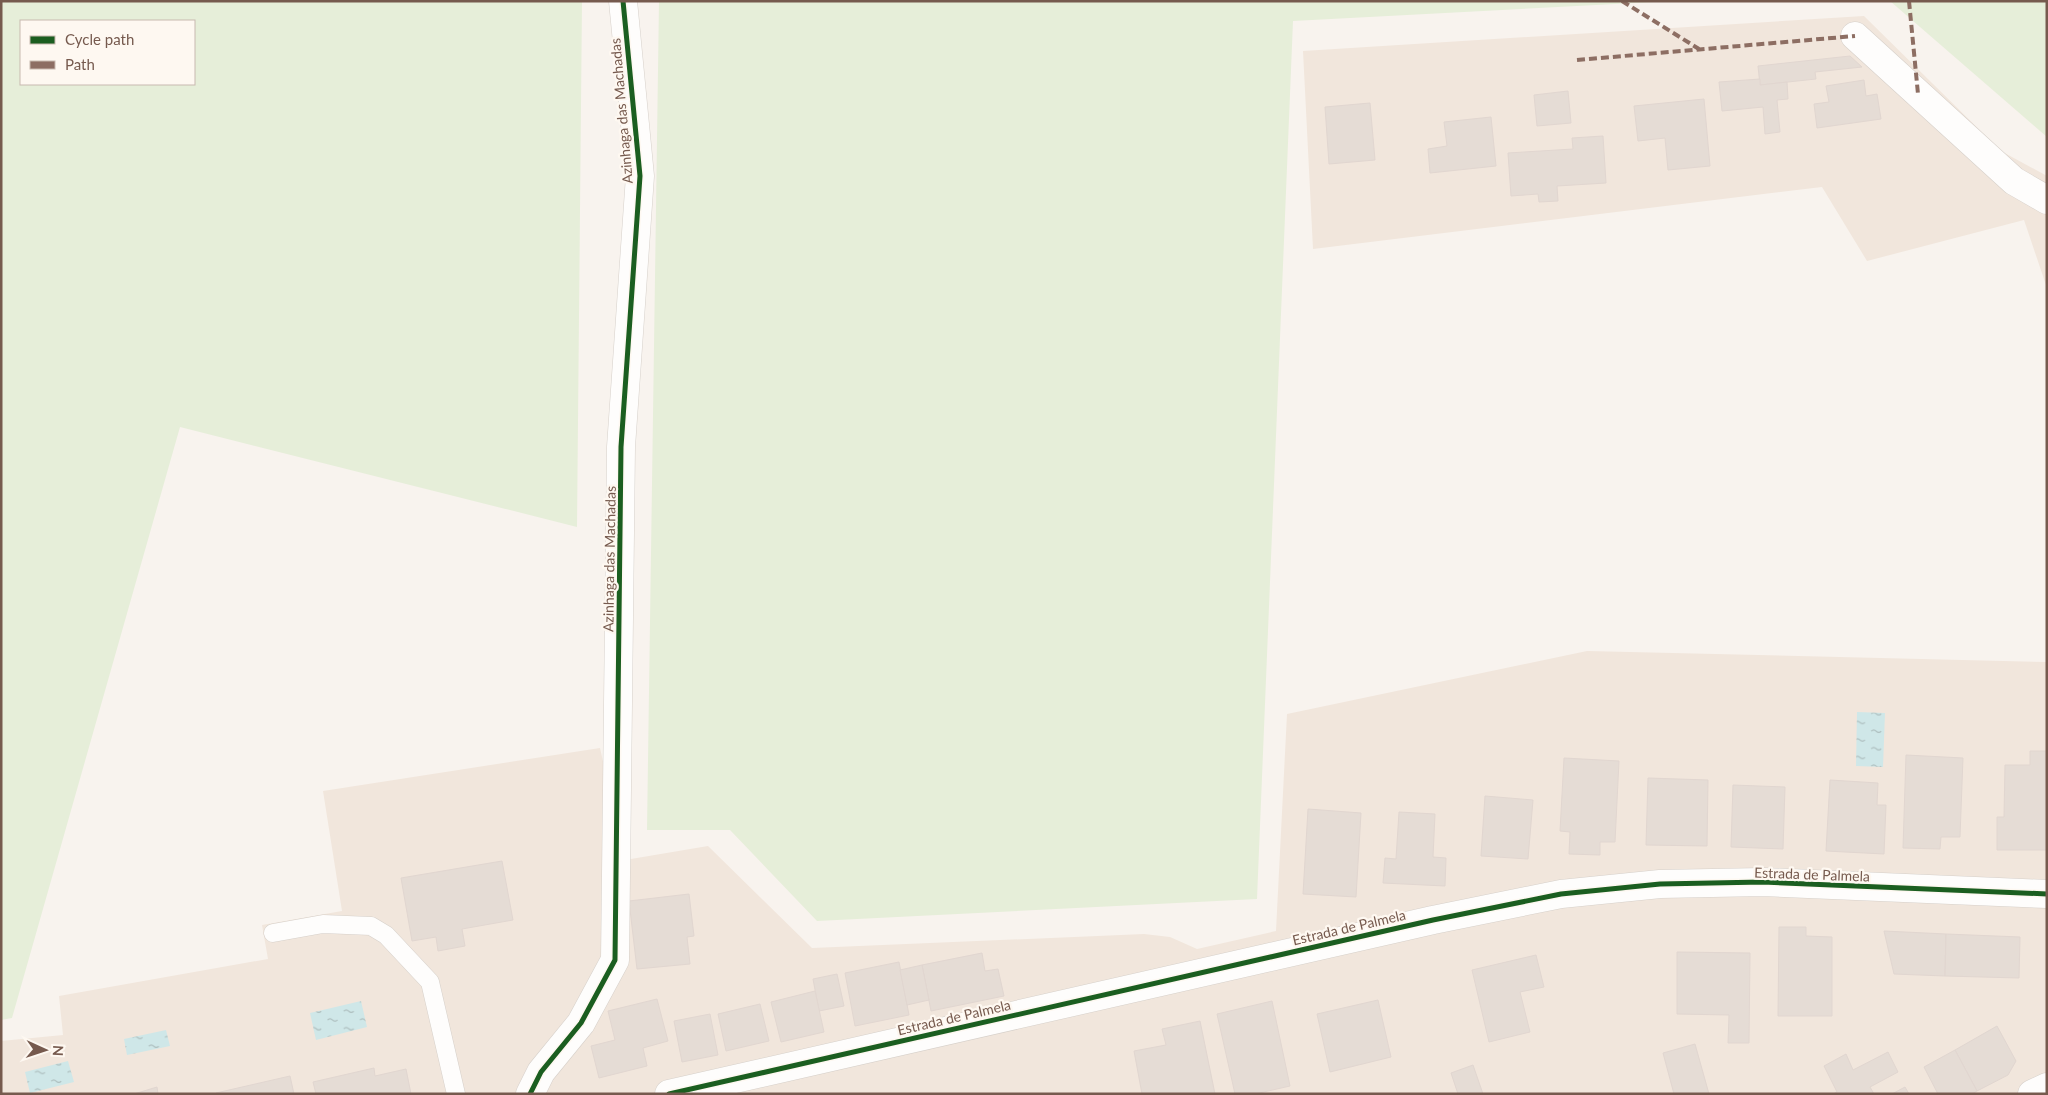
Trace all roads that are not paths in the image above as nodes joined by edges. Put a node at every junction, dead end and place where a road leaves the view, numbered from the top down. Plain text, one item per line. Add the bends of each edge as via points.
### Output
1 (623, 1) edge
2 (1855, 36) dead end
3 (2047, 200) edge
4 (2047, 894) edge
5 (273, 934) dead end
6 (2047, 1087) edge
7 (456, 1094) edge
8 (530, 1094) edge
9 (669, 1094) edge
10 (2032, 1094) edge

1 - 8 street, Azinhaga das Machadas via 640,176 621,447 615,960 581,1023 541,1072
2 - 3 street via 2014,181
4 - 9 street, Estrada de Palmela via 1763,882 1660,884 1561,894 1433,920
5 - 7 lane via 323,924 370,926 386,935 430,982
6 - 10 street

